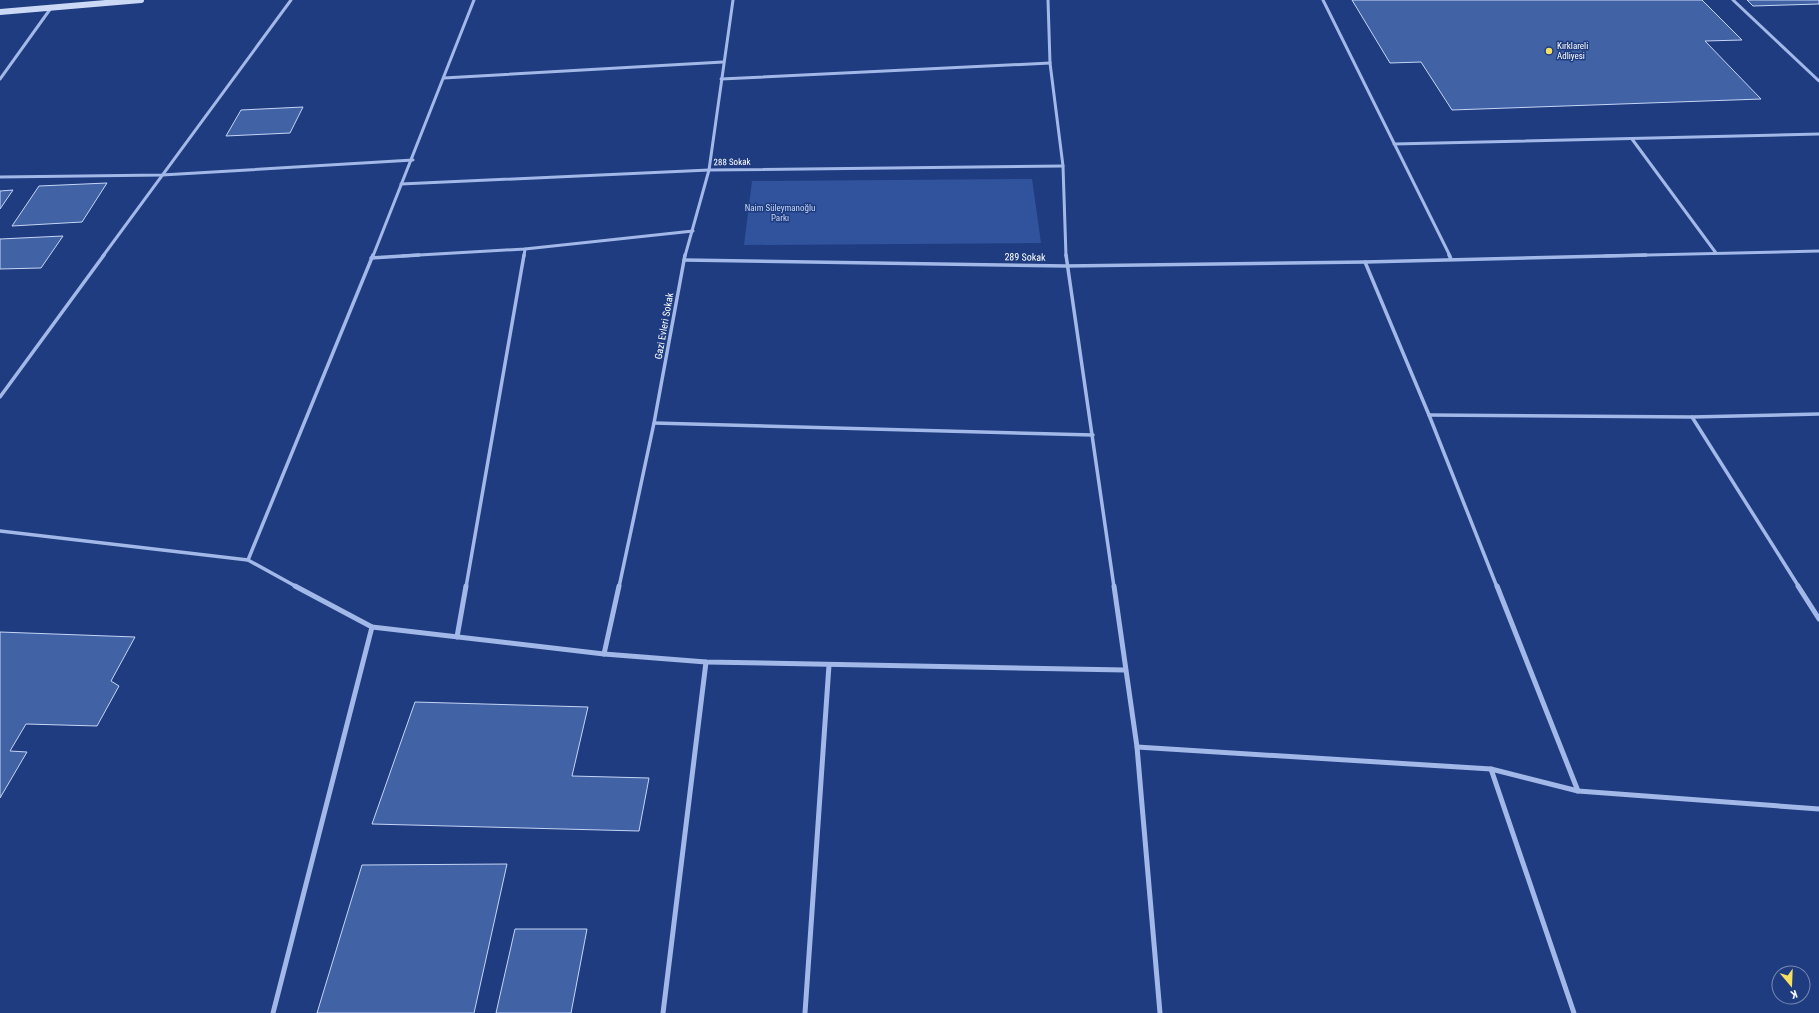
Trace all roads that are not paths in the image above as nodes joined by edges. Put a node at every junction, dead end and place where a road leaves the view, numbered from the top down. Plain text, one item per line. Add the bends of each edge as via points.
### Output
1 (141, 0) edge
2 (291, 0) edge
3 (474, 0) edge
4 (733, 0) edge
5 (1048, 0) edge
6 (1323, 0) edge
7 (1733, 0) edge
8 (51, 7) junction
9 (0, 12) edge
10 (723, 62) junction
11 (1050, 63) junction
12 (444, 78) junction
13 (0, 79) edge
14 (721, 79) junction
15 (1819, 81) edge
16 (1819, 134) edge
17 (1632, 139) junction
18 (1394, 144) junction
19 (413, 160) junction
20 (1063, 166) junction
21 (709, 170) junction
22 (162, 175) junction
23 (0, 177) edge
24 (401, 184) junction
25 (693, 231) junction
26 (525, 249) junction
27 (1819, 251) edge
28 (1716, 253) junction
29 (371, 258) junction
30 (1451, 259) junction
31 (684, 260) junction
32 (1365, 262) junction
33 (1066, 266) junction
34 (0, 397) edge
35 (1819, 414) edge
36 (1430, 415) junction
37 (1692, 417) junction
38 (654, 423) junction
39 (1093, 435) junction
40 (0, 531) edge
41 (248, 560) junction
42 (1819, 618) edge
43 (372, 627) junction
44 (457, 637) junction
45 (604, 654) junction
46 (706, 662) junction
47 (829, 665) junction
48 (1125, 670) junction
49 (1137, 746) junction
50 (1491, 769) junction
51 (1578, 791) junction
52 (1819, 809) edge
53 (273, 1013) edge
54 (663, 1013) edge
55 (805, 1013) edge
56 (1160, 1013) edge
57 (1574, 1013) edge

1 - 8 street
2 - 22 street
3 - 12 street
4 - 10 street, Gazi Evleri Sokak
5 - 11 street
6 - 18 street
7 - 15 street
8 - 9 street
8 - 13 street
10 - 12 street
10 - 14 street, Gazi Evleri Sokak
11 - 14 street
11 - 20 street
12 - 19 street
14 - 21 street, Gazi Evleri Sokak
16 - 17 street
17 - 18 street
17 - 28 street
18 - 30 street
19 - 22 street
19 - 24 street
20 - 21 street, 288 Sokak
20 - 33 street
21 - 24 street, 288 Sokak
21 - 25 street, Gazi Evleri Sokak
22 - 23 street
22 - 34 street
24 - 29 street
25 - 26 street
25 - 31 street, Gazi Evleri Sokak
26 - 29 street
26 - 44 street
27 - 28 street, 289 Sokak
28 - 30 street, 289 Sokak
29 - 41 street
30 - 32 street, 289 Sokak
31 - 33 street, 289 Sokak
31 - 38 street, Gazi Evleri Sokak
32 - 33 street, 289 Sokak
32 - 36 street
33 - 39 street
35 - 37 street
36 - 37 street
36 - 51 street
37 - 42 street
38 - 39 street
38 - 45 street, Gazi Evleri Sokak
39 - 48 street
40 - 41 street
41 - 43 street
43 - 44 street
43 - 53 street
44 - 45 street
45 - 46 street
46 - 47 street
46 - 54 street
47 - 48 street
47 - 55 street
48 - 49 street
49 - 50 street
49 - 56 street
50 - 51 street
50 - 57 street
51 - 52 street

